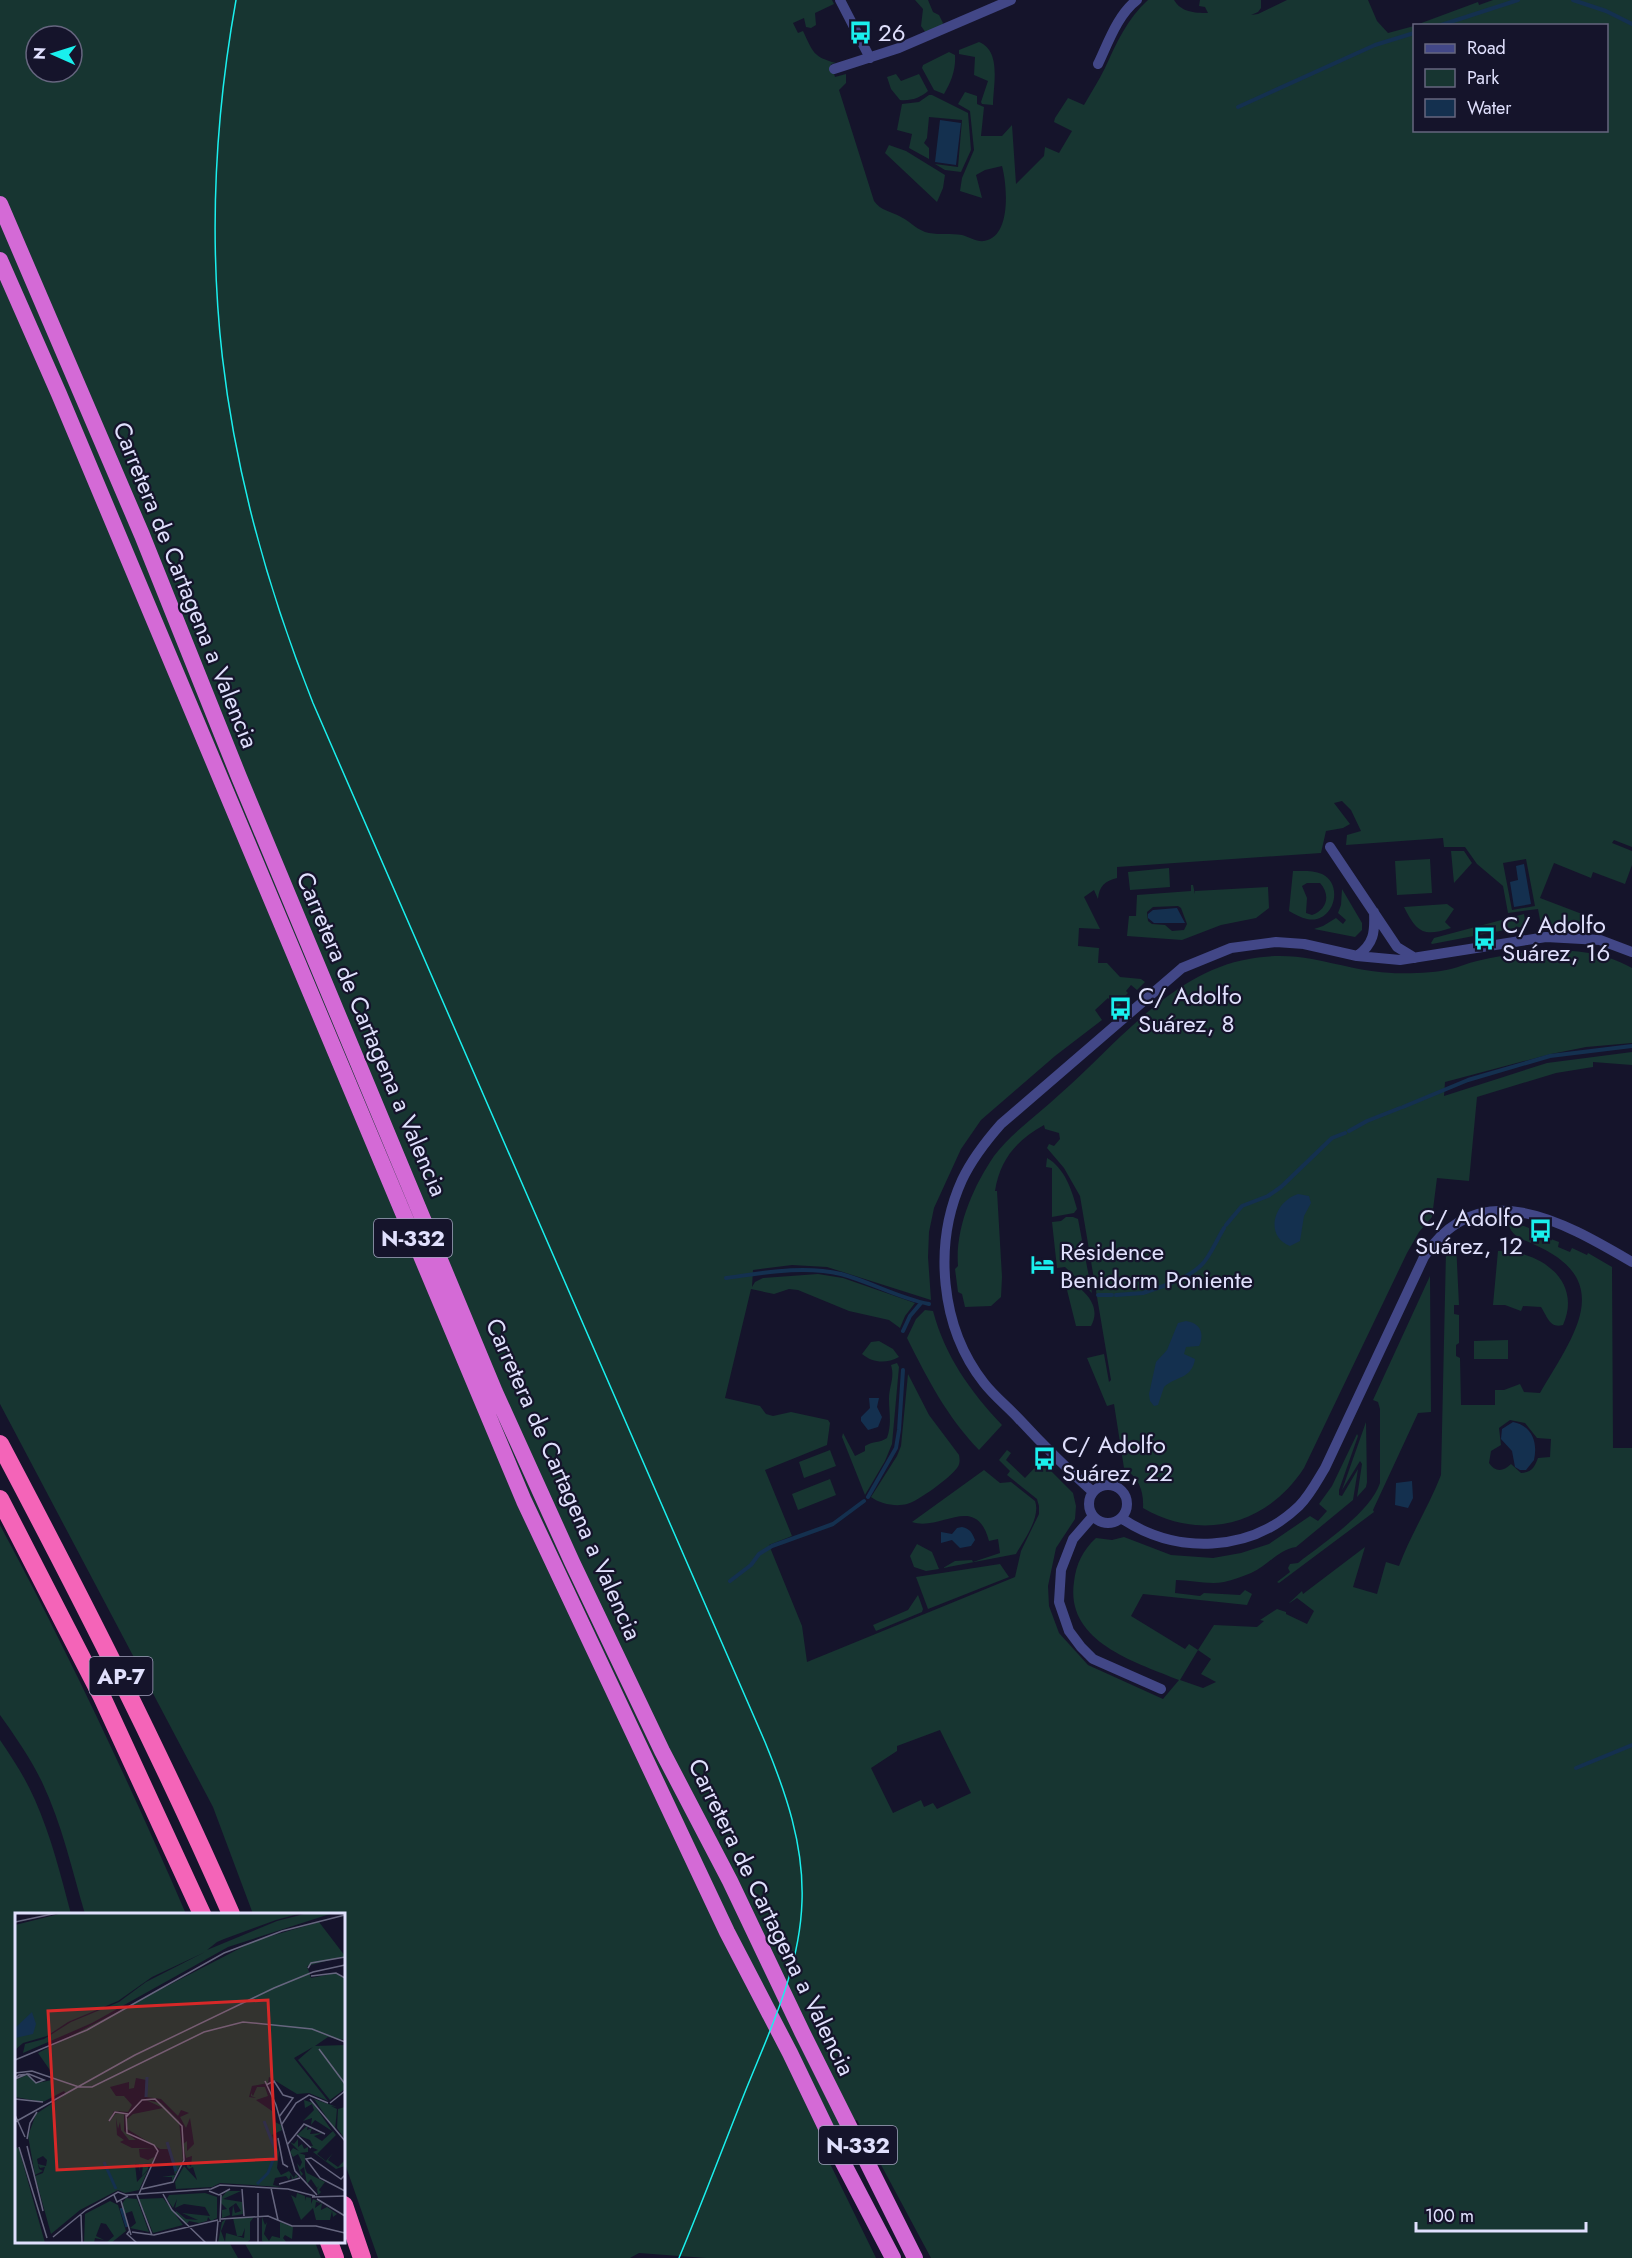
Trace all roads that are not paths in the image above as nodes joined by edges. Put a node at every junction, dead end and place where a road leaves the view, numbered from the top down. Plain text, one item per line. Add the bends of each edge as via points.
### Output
1 (840, 0) edge
2 (1011, 0) edge
3 (1137, 0) edge
4 (870, 58) junction
5 (1098, 64) dead end
6 (834, 69) dead end
7 (0, 204) edge
8 (0, 260) edge
9 (1330, 847) dead end
10 (1374, 912) junction
11 (1632, 952) edge
12 (1357, 956) junction
13 (1415, 958) junction
14 (1632, 1262) edge
15 (0, 1444) edge
16 (1093, 1492) junction
17 (0, 1499) edge
18 (1093, 1516) junction
19 (1121, 1518) junction
20 (1161, 1689) dead end
21 (202, 1913) edge
22 (231, 1913) edge
23 (839, 2155) junction
24 (864, 2155) junction
25 (345, 2208) edge
26 (330, 2243) edge
27 (335, 2258) edge
28 (362, 2258) edge
29 (884, 2258) edge
30 (893, 2258) edge
31 (915, 2258) edge
32 (923, 2258) edge

1 - 4 street
2 - 4 street
3 - 5 street via 1111,34
4 - 6 street
7 - 24 highway, Carretera de Cartagena a Valencia / N-332 via 495,1392 662,1751
8 - 23 highway, Carretera de Cartagena a Valencia / N-332 via 524,1501 662,1796
9 - 10 street
10 - 12 street via 1372,941
10 - 13 street via 1397,947
11 - 13 street via 1600,940 1546,937
12 - 13 street via 1384,960
12 - 16 street via 1276,942 1231,948 1182,968 1001,1124 963,1179 952,1209 944,1261 950,1310 961,1343 984,1382 1033,1436
14 - 19 street via 1578,1232 1533,1214 1504,1209 1466,1218 1440,1235 1424,1257 1325,1468 1300,1505 1272,1527 1250,1537 1210,1545 1165,1540
15 - 22 highway, AP-7 via 122,1677
16 - 18 street via 1089,1504
16 - 19 street via 1110,1485 1121,1490 1127,1507
17 - 21 highway, AP-7 via 102,1697
18 - 19 street via 1103,1523
18 - 20 street via 1072,1539 1061,1570 1059,1602 1069,1631 1093,1659
23 - 29 highway
23 - 30 highway, Carretera de Cartagena a Valencia / N-332
24 - 31 highway, Carretera de Cartagena a Valencia / N-332
24 - 32 highway
25 - 28 highway
26 - 27 highway

